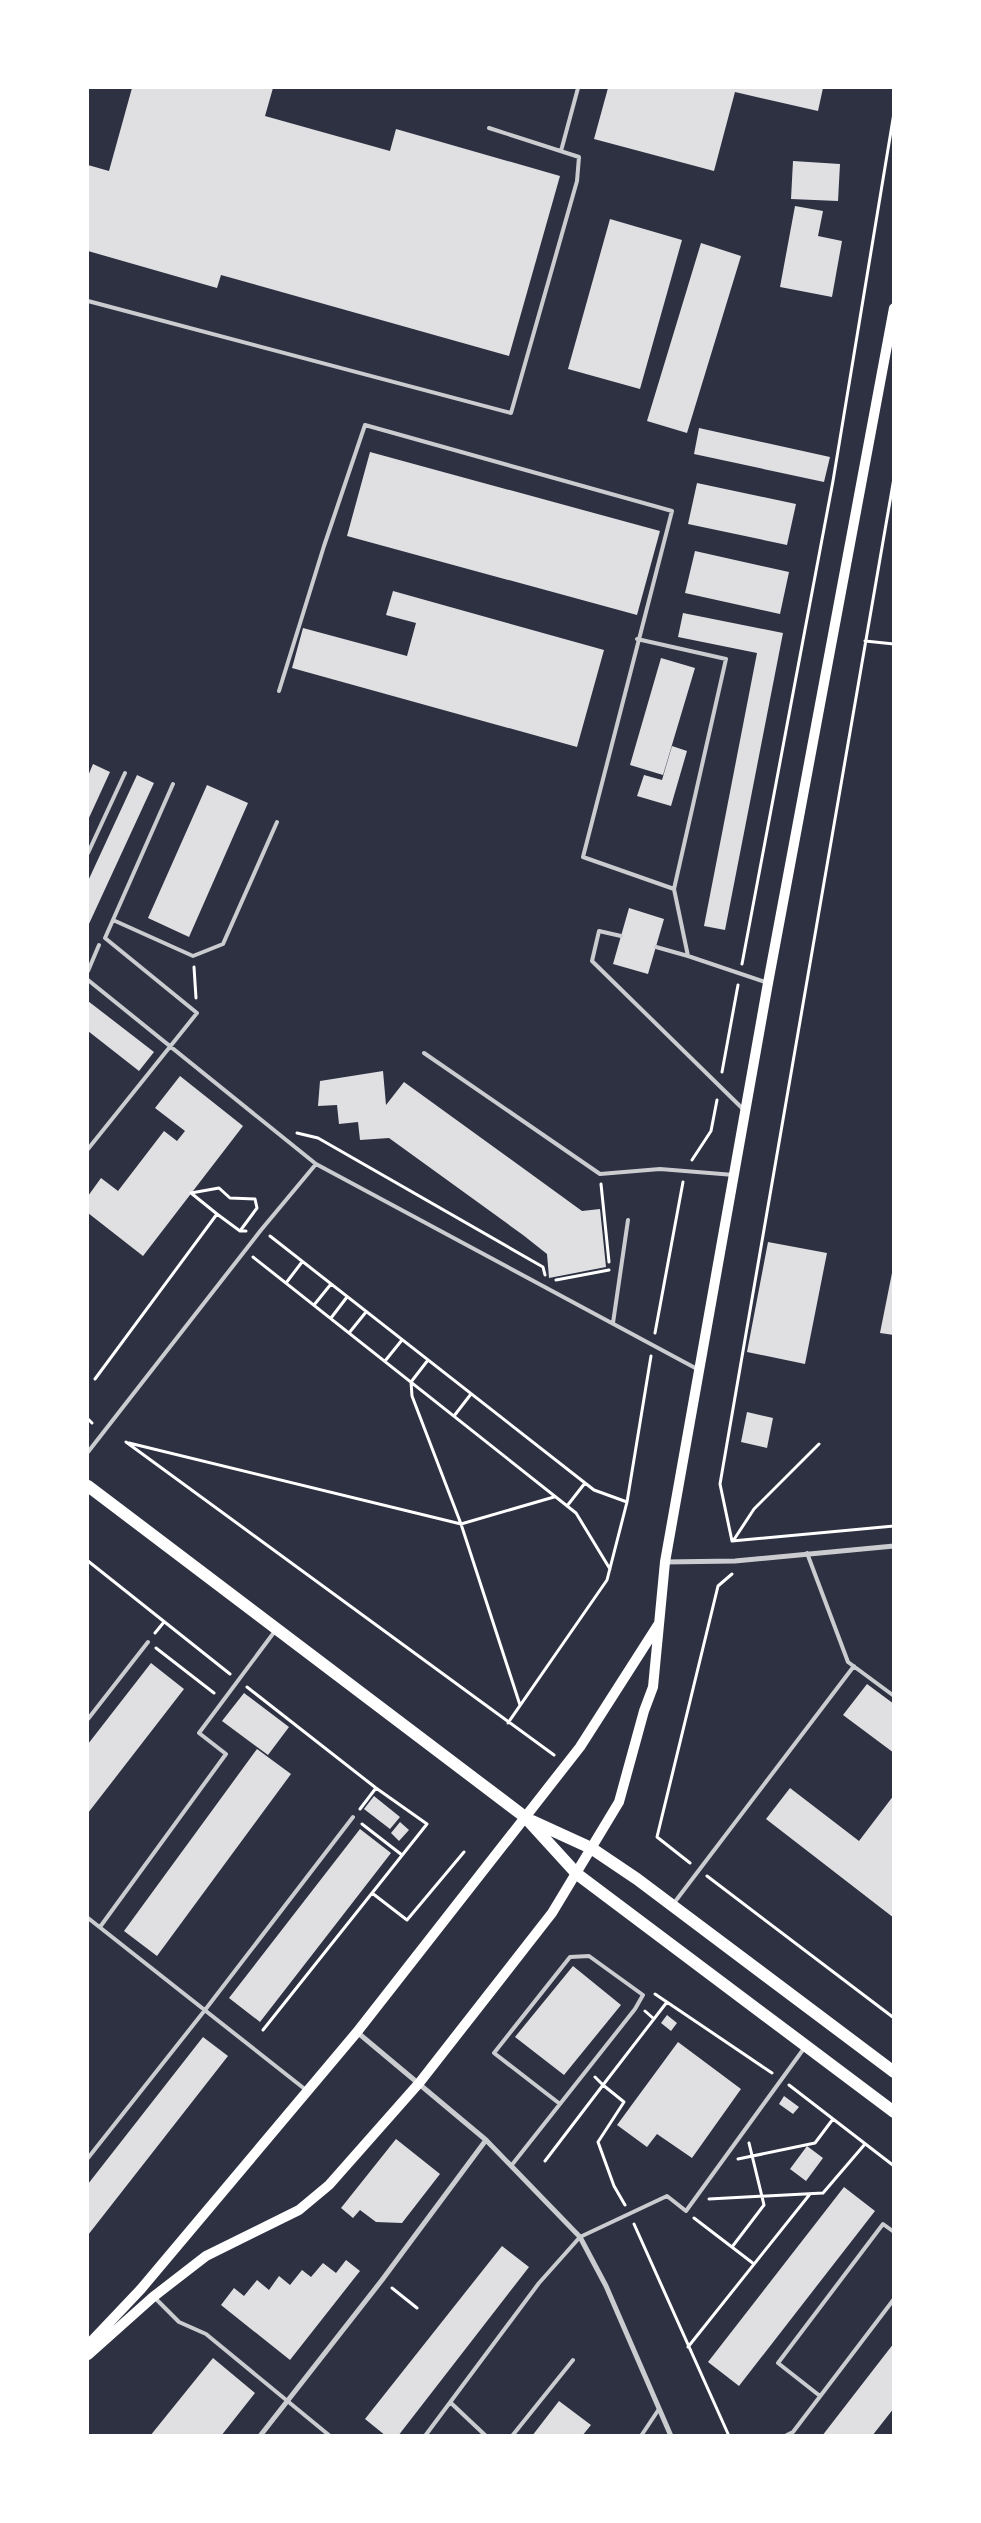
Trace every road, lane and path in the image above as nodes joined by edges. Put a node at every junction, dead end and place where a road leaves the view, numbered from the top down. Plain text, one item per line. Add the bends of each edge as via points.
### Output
1 (578, 88) edge
2 (894, 114) edge
3 (489, 128) dead end
4 (561, 151) junction
5 (88, 301) edge
6 (894, 308) edge
7 (894, 478) edge
8 (638, 639) junction
9 (864, 640) junction
10 (894, 644) edge
11 (279, 691) dead end
12 (125, 773) dead end
13 (173, 784) dead end
14 (277, 822) dead end
15 (88, 853) edge
16 (674, 889) junction
17 (113, 920) junction
18 (621, 936) dead end
19 (99, 945) dead end
20 (656, 947) dead end
21 (193, 956) junction
22 (688, 956) junction
23 (88, 971) edge
24 (740, 974) junction
25 (88, 980) edge
26 (768, 983) junction
27 (197, 1014) junction
28 (171, 1046) junction
29 (424, 1053) dead end
30 (720, 1086) junction
31 (746, 1112) junction
32 (270, 1126) junction
33 (88, 1148) edge
34 (316, 1164) junction
35 (685, 1170) junction
36 (600, 1174) junction
37 (734, 1175) junction
38 (218, 1214) junction
39 (628, 1220) dead end
40 (261, 1230) junction
41 (240, 1231) junction
42 (268, 1235) dead end
43 (260, 1262) dead end
44 (302, 1262) junction
45 (286, 1283) junction
46 (331, 1284) junction
47 (347, 1297) junction
48 (314, 1305) junction
49 (366, 1312) junction
50 (331, 1318) junction
51 (613, 1323) junction
52 (349, 1333) junction
53 (402, 1340) junction
54 (653, 1344) junction
55 (428, 1360) junction
56 (385, 1361) junction
57 (699, 1370) junction
58 (95, 1379) dead end
59 (411, 1382) junction
60 (471, 1394) junction
61 (454, 1416) junction
62 (88, 1419) edge
63 (92, 1423) dead end
64 (820, 1444) dead end
65 (88, 1452) edge
66 (585, 1483) junction
67 (88, 1486) edge
68 (555, 1496) junction
69 (627, 1502) junction
70 (567, 1506) junction
71 (460, 1524) junction
72 (894, 1526) edge
73 (732, 1542) junction
74 (894, 1546) edge
75 (807, 1553) junction
76 (88, 1561) edge
77 (664, 1562) junction
78 (610, 1569) junction
79 (735, 1571) dead end
80 (164, 1622) junction
81 (660, 1622) junction
82 (277, 1630) junction
83 (157, 1631) dead end
84 (148, 1642) joint
85 (854, 1666) junction
86 (239, 1680) junction
87 (894, 1696) edge
88 (223, 1700) junction
89 (520, 1706) junction
90 (88, 1719) edge
91 (508, 1723) junction
92 (554, 1755) dead end
93 (376, 1788) junction
94 (353, 1817) junction
95 (525, 1817) junction
96 (591, 1848) junction
97 (464, 1852) dead end
98 (402, 1855) junction
99 (701, 1871) junction
100 (577, 1874) junction
101 (372, 1893) junction
102 (672, 1906) junction
103 (88, 1918) edge
104 (100, 1926) junction
105 (650, 1992) dead end
106 (206, 2010) junction
107 (894, 2018) edge
108 (263, 2030) dead end
109 (357, 2032) junction
110 (805, 2046) junction
111 (587, 2070) junction
112 (894, 2072) edge
113 (780, 2078) junction
114 (420, 2082) junction
115 (308, 2092) junction
116 (560, 2104) junction
117 (894, 2112) edge
118 (833, 2119) junction
119 (746, 2129) junction
120 (486, 2140) junction
121 (865, 2144) junction
122 (752, 2156) junction
123 (88, 2158) edge
124 (545, 2161) dead end
125 (723, 2163) junction
126 (511, 2166) junction
127 (894, 2166) edge
128 (810, 2194) junction
129 (762, 2196) junction
130 (695, 2200) junction
131 (686, 2211) junction
132 (894, 2232) edge
133 (580, 2237) junction
134 (732, 2248) junction
135 (754, 2264) junction
136 (382, 2280) junction
137 (153, 2297) junction
138 (894, 2299) edge
139 (417, 2308) dead end
140 (88, 2345) edge
141 (688, 2347) dead end
142 (88, 2355) edge
143 (573, 2360) dead end
144 (820, 2396) junction
145 (286, 2401) junction
146 (451, 2403) junction
147 (659, 2409) junction
148 (793, 2432) junction
149 (260, 2436) edge
150 (330, 2436) edge
151 (425, 2436) edge
152 (486, 2436) edge
153 (512, 2436) edge
154 (641, 2436) edge
155 (671, 2436) edge
156 (785, 2436) edge
157 (798, 2436) edge

1 - 4 lane
2 - 24 path via 835,472
3 - 4 lane
4 - 5 lane via 579,157 577,181 511,413
6 - 26 main road
7 - 9 path
8 - 11 lane via 672,511 366,425
8 - 16 lane via 583,858
8 - 16 lane via 726,659
9 - 10 path
9 - 73 path via 720,1484
12 - 15 lane
13 - 17 lane
14 - 21 lane via 223,944
16 - 22 lane
17 - 21 lane
17 - 27 lane via 105,938
18 - 30 lane via 599,931 592,960
19 - 23 lane
20 - 22 lane
21 - 27 path
22 - 24 lane
24 - 26 lane
24 - 30 path
25 - 28 lane
26 - 31 main road
27 - 28 lane
28 - 32 lane
28 - 33 lane
29 - 36 lane
30 - 31 lane
30 - 35 path via 711,1131
31 - 37 main road
32 - 34 lane
32 - 36 path via 318,1138 543,1267 546,1281 610,1270
34 - 40 lane
34 - 51 lane
35 - 36 lane
35 - 37 lane
35 - 54 path
37 - 57 main road
38 - 41 path
38 - 41 path via 191,1193 219,1188 230,1198 255,1199 257,1208
38 - 58 path
39 - 51 lane
40 - 41 path
40 - 65 lane
42 - 44 path
43 - 45 path
44 - 45 path
44 - 46 path
45 - 48 path
46 - 47 path
46 - 48 path
47 - 49 path
47 - 50 path
48 - 50 path
49 - 52 path
49 - 53 path
50 - 52 path
51 - 54 lane
52 - 56 path
53 - 55 path
53 - 56 path
54 - 57 lane
54 - 69 path
55 - 59 path
55 - 60 path
56 - 59 path
57 - 77 main road
59 - 61 path
59 - 71 path via 412,1396
60 - 61 path
60 - 66 path
61 - 68 path
62 - 63 path
64 - 73 path via 754,1509
66 - 69 path via 594,1490
66 - 70 path
67 - 82 main road
68 - 70 path
68 - 71 path
69 - 78 path
70 - 78 path via 576,1513
71 - 89 path
71 - 91 path via 126,1442
72 - 73 path
74 - 75 street
75 - 77 street via 735,1561
75 - 85 lane via 848,1662
76 - 80 path
77 - 81 main road
78 - 89 path via 607,1580
79 - 99 path via 718,1586 657,1837
80 - 83 path
80 - 86 path
81 - 95 main road via 580,1747
81 - 96 main road via 653,1687 619,1802
82 - 86 lane
82 - 95 main road
84 - 88 path
84 - 90 lane
85 - 87 lane
85 - 99 lane
86 - 88 lane
86 - 93 path
88 - 104 lane via 199,1733 226,1754
89 - 91 path
91 - 92 path
93 - 94 path
93 - 98 path via 427,1824
94 - 98 path
94 - 106 lane
95 - 96 main road
95 - 100 main road
95 - 109 main road
96 - 100 main road
96 - 102 main road
97 - 101 path via 407,1920
98 - 101 path
99 - 102 lane
99 - 107 path
100 - 110 main road
100 - 114 main road via 552,1913
101 - 108 path
102 - 112 main road
103 - 104 lane
104 - 106 lane
105 - 113 path
106 - 115 lane
106 - 123 lane
109 - 114 street
109 - 115 main road
110 - 113 lane
110 - 117 main road
111 - 116 lane
111 - 116 lane via 636,2009 643,1995 588,1956 570,1957 494,2053
111 - 124 path via 603,2085
113 - 118 path
113 - 119 lane
114 - 120 street
114 - 137 main road via 329,2185 299,2210 206,2256
115 - 140 main road via 141,2289
116 - 126 lane
118 - 121 path
118 - 122 path via 815,2143
119 - 122 path
119 - 125 lane
120 - 126 street
120 - 136 street
121 - 127 path
121 - 128 path via 823,2193
122 - 125 path
122 - 129 path
125 - 130 lane
126 - 133 street
128 - 129 path
128 - 135 path
129 - 130 path
129 - 134 path via 764,2205
130 - 131 lane
131 - 133 lane via 667,2196
131 - 134 path
132 - 144 lane via 883,2224 778,2363
133 - 146 lane via 539,2283
133 - 147 street via 606,2286
134 - 135 path
135 - 141 path
136 - 139 path
136 - 145 street
137 - 142 main road
137 - 145 lane via 179,2322 206,2334
138 - 144 lane
143 - 153 lane
144 - 148 lane
145 - 149 street
145 - 150 lane
146 - 151 lane
146 - 152 lane
147 - 154 lane
147 - 155 street
148 - 156 lane
148 - 157 lane

